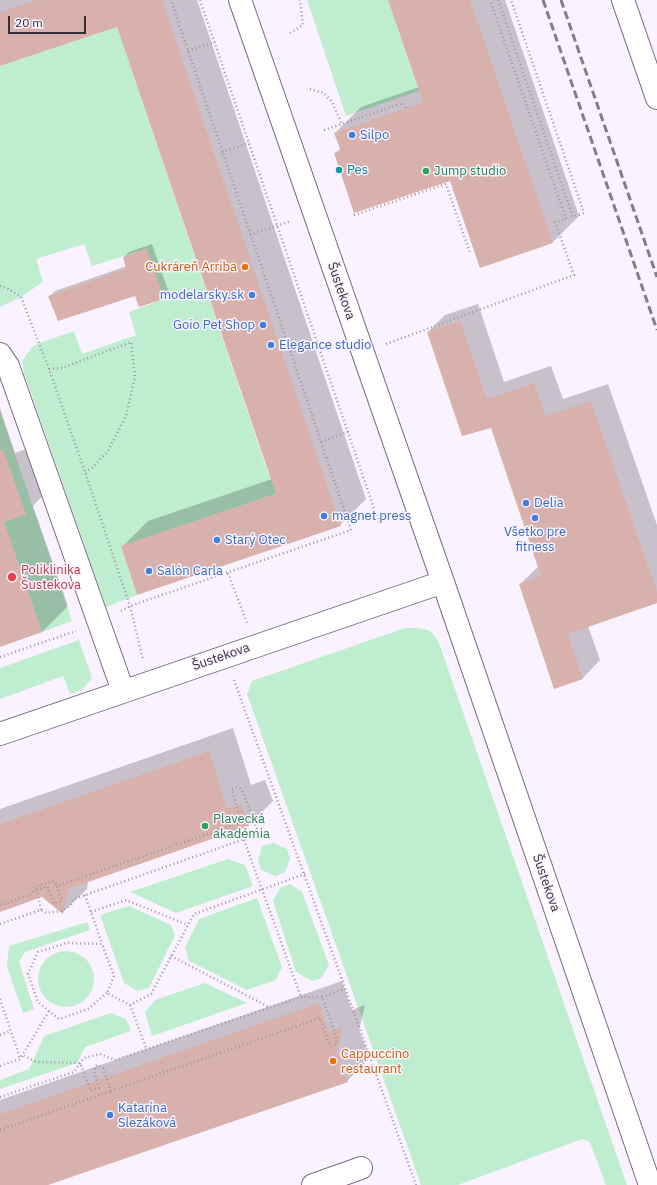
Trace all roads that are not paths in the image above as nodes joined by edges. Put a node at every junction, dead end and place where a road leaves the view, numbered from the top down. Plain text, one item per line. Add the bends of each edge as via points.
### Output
1 (240, 0) edge
2 (623, 0) edge
3 (657, 98) edge
4 (0, 354) edge
5 (443, 582) junction
6 (123, 691) junction
7 (0, 734) edge
8 (361, 1168) dead end
9 (313, 1185) edge
10 (650, 1185) edge

1 - 5 street, Šustekova
2 - 3 street
4 - 6 street via 8,366
5 - 6 street, Šustekova
5 - 10 street, Šustekova
6 - 7 street, Šustekova
8 - 9 street

